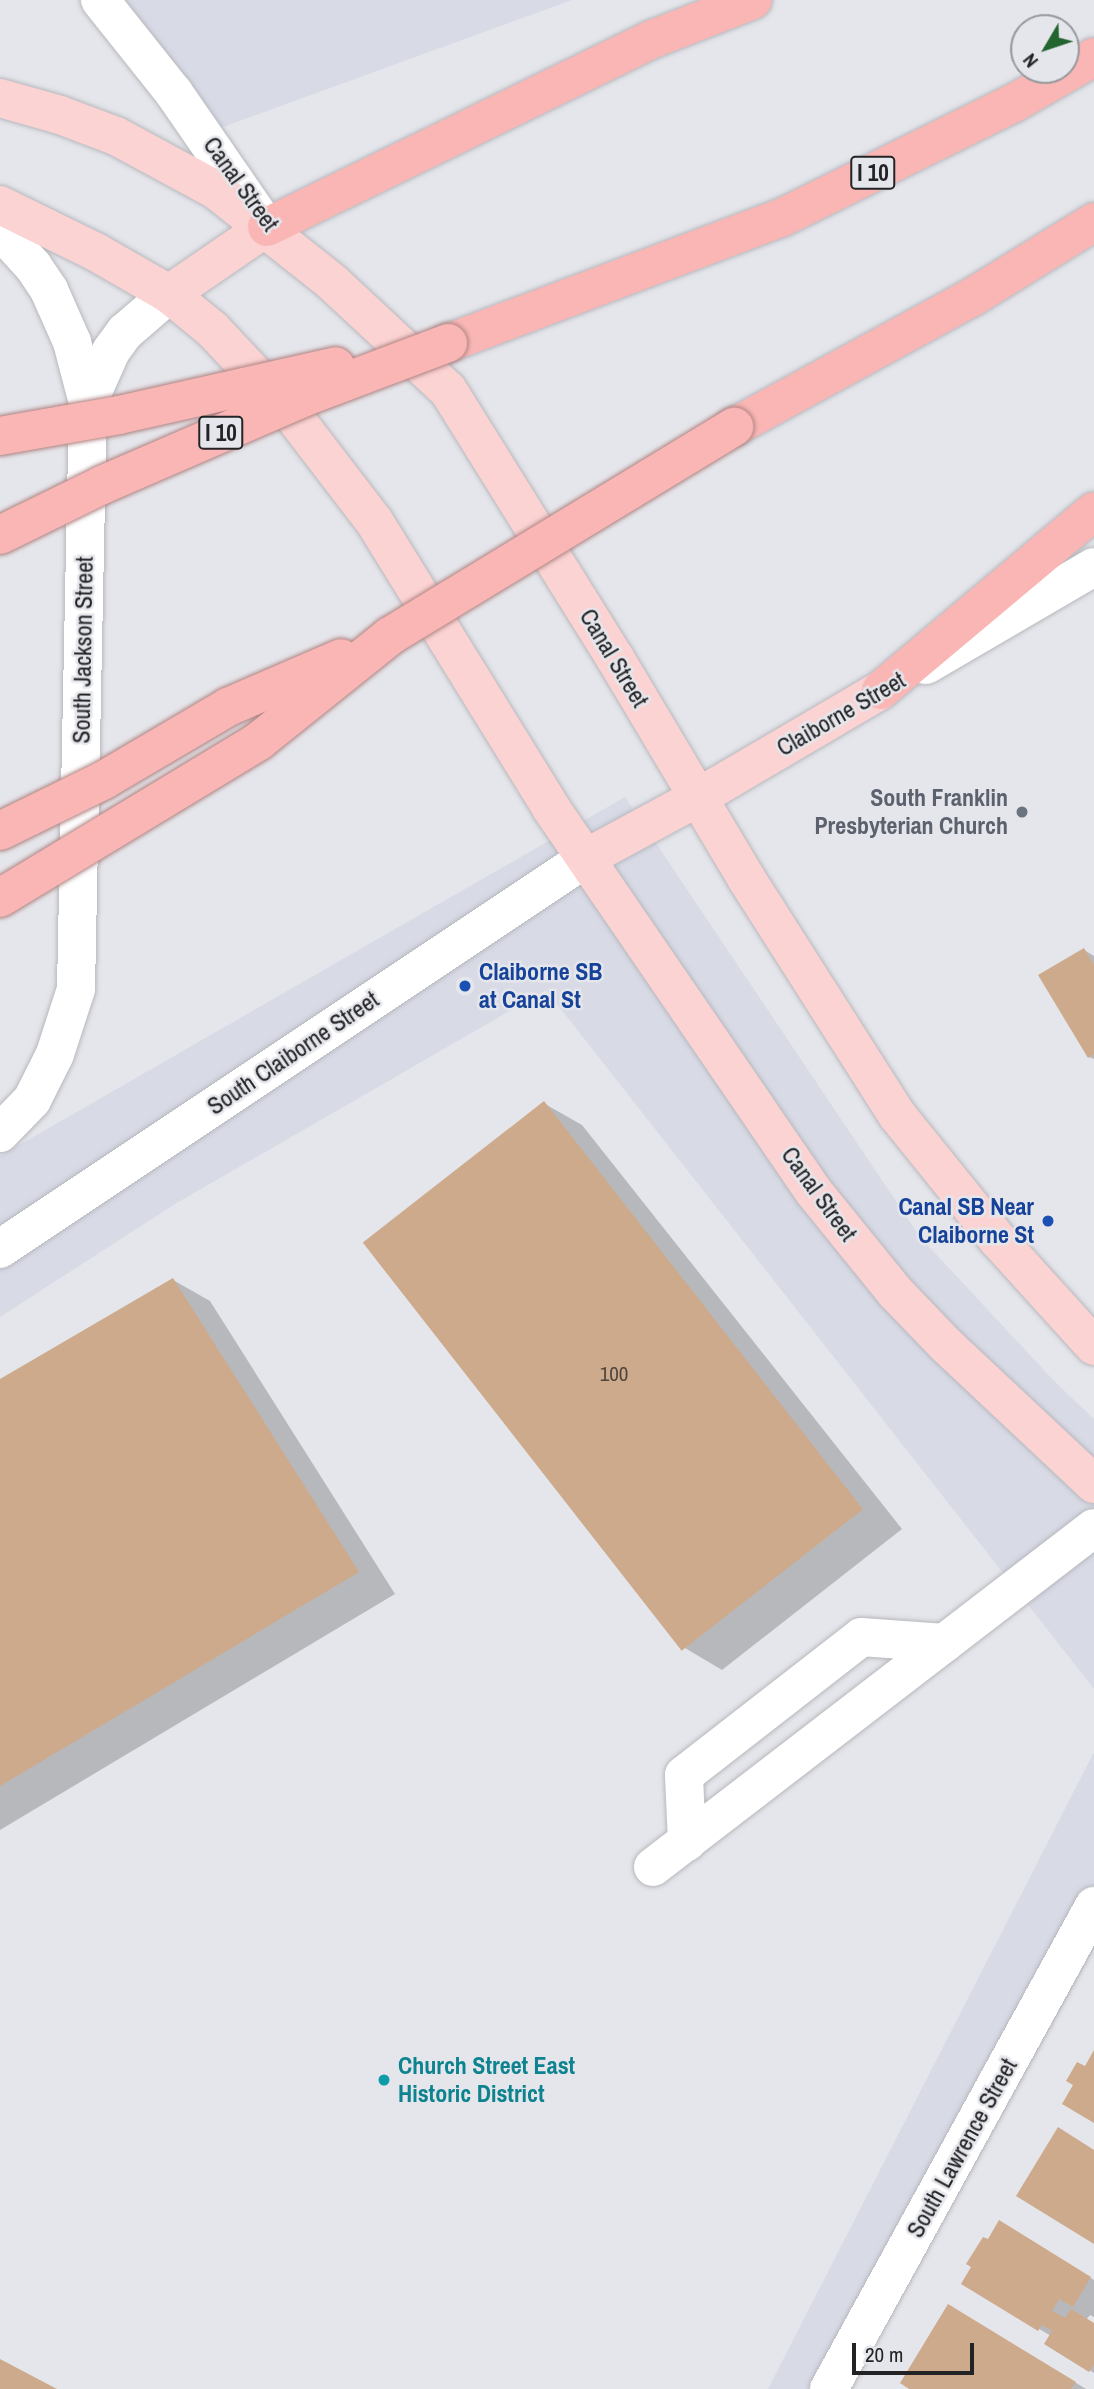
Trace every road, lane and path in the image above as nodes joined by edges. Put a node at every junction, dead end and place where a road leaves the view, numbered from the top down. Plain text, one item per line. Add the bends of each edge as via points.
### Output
1 (100, 0) edge
2 (753, 0) edge
3 (1094, 57) edge
4 (0, 98) edge
5 (0, 205) edge
6 (1094, 222) edge
7 (267, 227) junction
8 (0, 230) edge
9 (169, 294) junction
10 (448, 344) junction
11 (88, 402) junction
12 (0, 436) edge
13 (1094, 511) edge
14 (0, 535) edge
15 (1094, 567) edge
16 (390, 636) junction
17 (881, 690) junction
18 (697, 798) junction
19 (0, 831) edge
20 (586, 858) junction
21 (0, 898) edge
22 (0, 1133) edge
23 (0, 1249) edge
24 (1094, 1346) edge
25 (1094, 1484) edge
26 (1094, 1528) edge
27 (946, 1643) junction
28 (687, 1842) junction
29 (653, 1867) dead end
30 (1094, 1906) edge
31 (830, 2389) edge

1 - 7 street, Canal Street via 174,93
2 - 7 highway via 653,39
3 - 10 highway, I 10 via 1014,103 781,218
4 - 7 main road via 116,136 216,190
5 - 9 main road, Canal Street
6 - 16 highway, bridge via 971,298 734,427
7 - 9 main road, South Jackson Street
7 - 18 main road, Canal Street via 448,390
8 - 11 street via 49,290 72,342
9 - 11 street, South Jackson Street via 118,342
9 - 20 main road, Canal Street via 255,373 331,461 410,575
10 - 12 highway, bridge
10 - 14 highway, I 10, bridge via 305,397 102,485
11 - 22 street, South Jackson Street via 76,989 55,1054 32,1100
13 - 17 highway
15 - 17 street, Claiborne Street
16 - 19 highway, bridge via 229,707 104,780
16 - 21 highway, bridge via 259,741
17 - 18 main road, Claiborne Street
18 - 20 main road, Claiborne Street
18 - 24 main road, Canal Street via 897,1115 998,1240
20 - 23 street, South Claiborne Street
20 - 25 main road, Canal Street via 851,1240 946,1345
26 - 27 street
27 - 28 street
27 - 28 street via 861,1637 684,1775
28 - 29 street
30 - 31 street, South Lawrence Street

